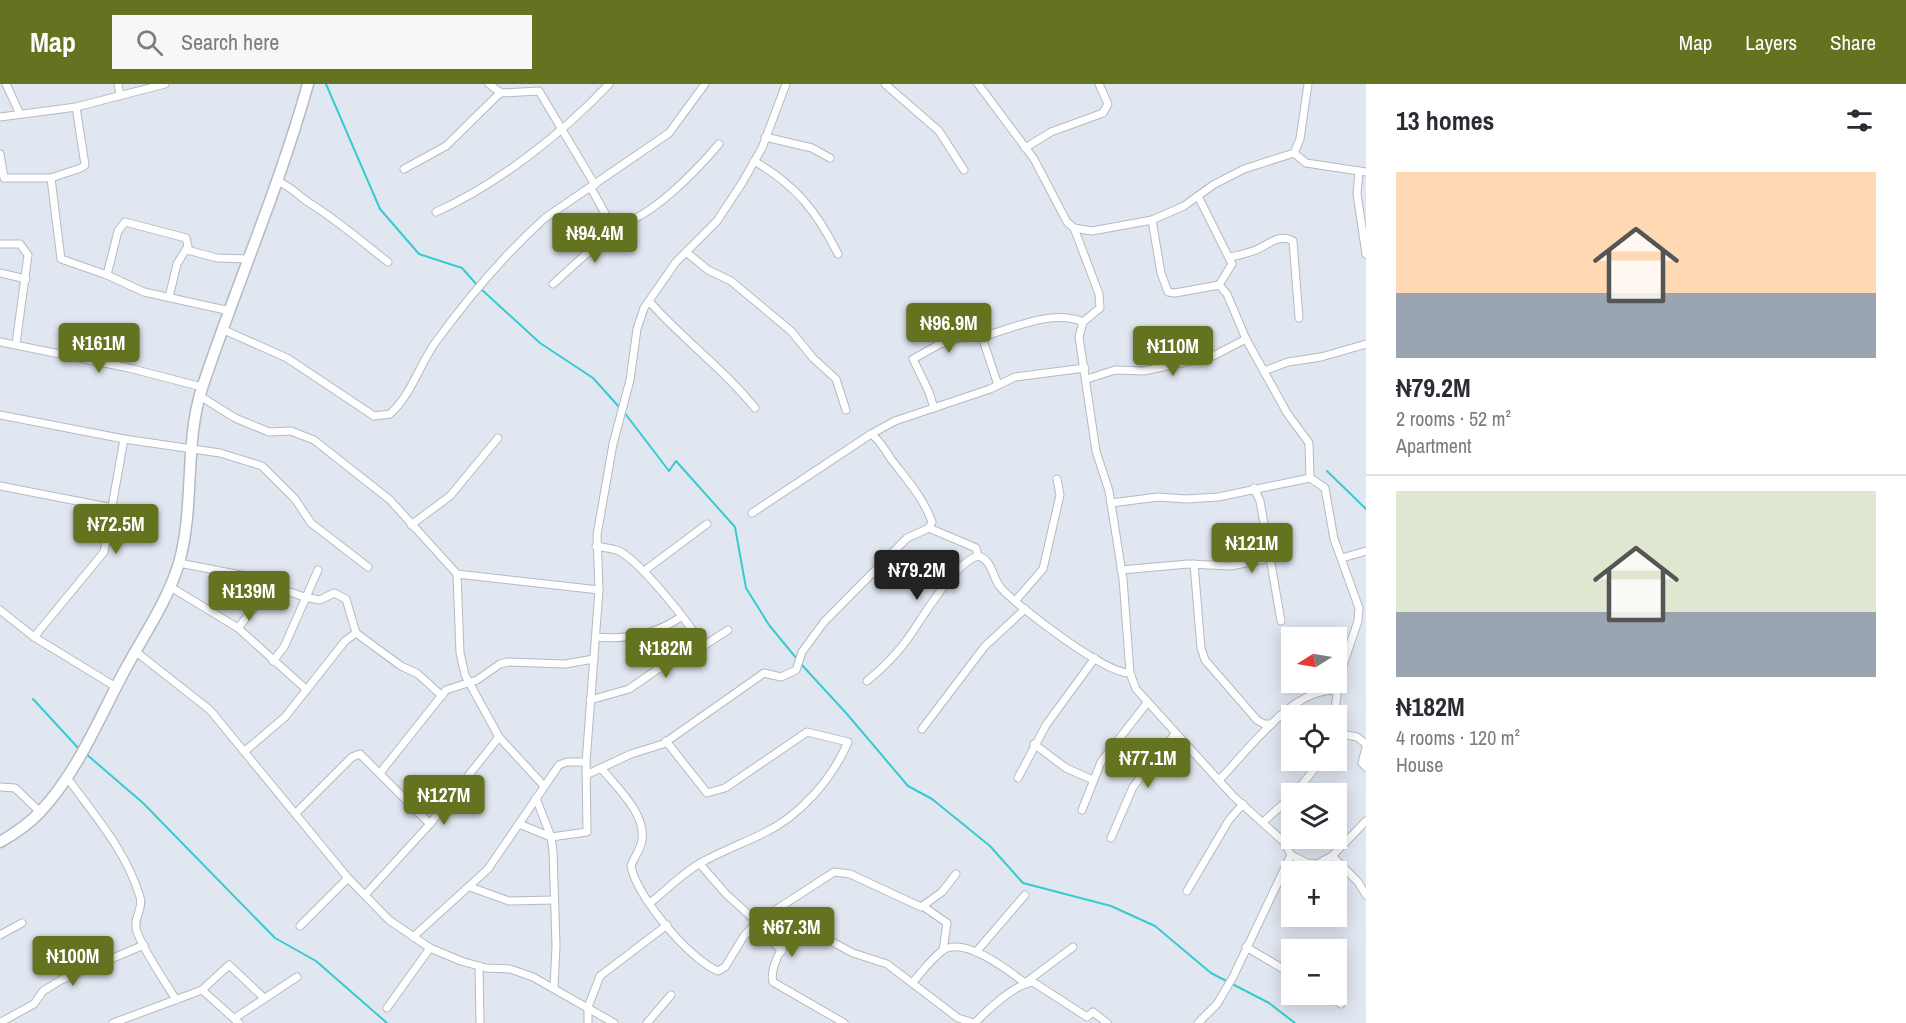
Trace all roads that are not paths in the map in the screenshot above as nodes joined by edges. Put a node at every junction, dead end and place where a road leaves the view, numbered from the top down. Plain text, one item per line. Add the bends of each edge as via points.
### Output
1 (6, 84) edge
2 (118, 84) edge
3 (165, 84) edge
4 (308, 84) edge
5 (489, 84) edge
6 (609, 84) edge
7 (705, 84) edge
8 (786, 84) edge
9 (885, 84) edge
10 (978, 84) edge
11 (1099, 84) edge
12 (1308, 84) edge
13 (500, 93) junction
14 (120, 96) junction
15 (76, 107) junction
16 (20, 114) junction
17 (0, 117) edge
18 (562, 130) junction
19 (765, 137) junction
20 (719, 144) dead end
21 (1025, 148) junction
22 (1294, 153) junction
23 (0, 154) edge
24 (830, 158) dead end
25 (754, 161) junction
26 (404, 169) dead end
27 (964, 170) dead end
28 (1362, 172) edge
29 (51, 178) junction
30 (277, 181) junction
31 (593, 187) junction
32 (1198, 196) junction
33 (436, 212) dead end
34 (1152, 220) junction
35 (612, 226) junction
36 (1074, 228) junction
37 (1365, 242) edge
38 (0, 244) edge
39 (187, 250) junction
40 (686, 252) junction
41 (838, 254) dead end
42 (1366, 254) edge
43 (1231, 257) junction
44 (249, 259) junction
45 (388, 262) dead end
46 (0, 273) edge
47 (107, 275) junction
48 (26, 279) junction
49 (553, 284) dead end
50 (1219, 285) junction
51 (169, 297) junction
52 (649, 301) junction
53 (230, 311) junction
54 (1299, 318) dead end
55 (976, 319) dead end
56 (1083, 322) junction
57 (224, 330) junction
58 (981, 335) junction
59 (1246, 339) junction
60 (0, 342) edge
61 (16, 344) junction
62 (1366, 344) edge
63 (1085, 368) junction
64 (1264, 371) junction
65 (1087, 379) junction
66 (998, 385) junction
67 (201, 392) junction
68 (755, 408) dead end
69 (934, 408) junction
70 (846, 410) dead end
71 (0, 415) edge
72 (871, 434) junction
73 (124, 438) junction
74 (498, 438) dead end
75 (191, 448) junction
76 (1310, 478) junction
77 (1057, 479) dead end
78 (0, 486) edge
79 (1254, 488) junction
80 (1111, 503) junction
81 (113, 508) junction
82 (752, 513) dead end
83 (707, 524) dead end
84 (411, 525) junction
85 (929, 528) junction
86 (596, 546) junction
87 (1366, 551) edge
88 (978, 555) junction
89 (1270, 558) junction
90 (1342, 558) junction
91 (178, 563) junction
92 (1194, 564) junction
93 (368, 567) dead end
94 (318, 570) dead end
95 (1121, 570) junction
96 (644, 571) junction
97 (457, 574) junction
98 (264, 582) junction
99 (169, 586) junction
100 (599, 590) junction
101 (304, 597) junction
102 (1016, 600) junction
103 (1024, 609) junction
104 (0, 610) edge
105 (682, 616) junction
106 (1281, 621) dead end
107 (238, 628) junction
108 (728, 630) dead end
109 (356, 633) junction
110 (34, 637) junction
111 (596, 637) junction
112 (703, 646) junction
113 (1347, 649) edge
114 (135, 651) junction
115 (1095, 658) junction
116 (594, 659) junction
117 (273, 661) junction
118 (1130, 674) junction
119 (867, 681) dead end
120 (470, 682) junction
121 (116, 687) junction
122 (307, 690) junction
123 (1312, 693) edge
124 (442, 696) junction
125 (590, 700) junction
126 (1146, 703) junction
127 (1272, 724) junction
128 (922, 729) dead end
129 (1175, 734) junction
130 (1347, 735) edge
131 (499, 737) junction
132 (666, 741) junction
133 (1034, 744) junction
134 (1366, 745) edge
135 (245, 751) junction
136 (586, 762) junction
137 (1366, 767) edge
138 (601, 768) junction
139 (1313, 771) edge
140 (380, 773) junction
141 (586, 775) junction
142 (66, 776) junction
143 (1018, 778) dead end
144 (1220, 779) junction
145 (1093, 780) junction
146 (1303, 783) edge
147 (544, 786) junction
148 (0, 787) edge
149 (536, 798) junction
150 (1243, 804) junction
151 (1281, 806) edge
152 (1082, 810) dead end
153 (40, 812) junction
154 (296, 813) junction
155 (1366, 821) edge
156 (1263, 822) junction
157 (430, 824) junction
158 (519, 824) junction
159 (551, 837) junction
160 (1111, 838) dead end
161 (0, 842) edge
162 (1291, 855) junction
163 (1332, 856) junction
164 (700, 864) junction
165 (956, 874) dead end
166 (348, 878) junction
167 (470, 887) junction
168 (1187, 891) dead end
169 (365, 895) junction
170 (1025, 895) dead end
171 (1366, 895) edge
172 (554, 900) junction
173 (650, 903) junction
174 (924, 907) junction
175 (22, 923) dead end
176 (756, 923) junction
177 (667, 925) junction
178 (300, 926) dead end
179 (0, 935) edge
180 (413, 938) junction
181 (144, 945) junction
182 (1073, 947) dead end
183 (1246, 947) junction
184 (430, 948) junction
185 (943, 950) junction
186 (782, 951) junction
187 (976, 952) junction
188 (478, 966) junction
189 (1281, 968) edge
190 (297, 977) dead end
191 (913, 982) junction
192 (1025, 983) junction
193 (554, 987) junction
194 (202, 990) junction
195 (671, 995) dead end
196 (263, 997) junction
197 (176, 1000) junction
198 (588, 1007) junction
199 (387, 1008) dead end
200 (237, 1020) edge
201 (1, 1022) edge
202 (118, 1022) edge
203 (480, 1023) edge
204 (588, 1023) edge
205 (614, 1023) edge
206 (646, 1023) edge
207 (844, 1023) edge
208 (974, 1023) edge
209 (1107, 1023) edge
210 (1198, 1023) edge

1 - 16 street
2 - 14 street
3 - 14 street
4 - 30 main road
5 - 13 street
6 - 18 street
7 - 31 street via 669,133
8 - 19 street
9 - 27 street via 939,131
10 - 21 street
11 - 21 street via 1108,104 1103,113 1051,132
12 - 22 street via 1300,139
13 - 18 street via 539,91
13 - 26 street via 446,146
14 - 15 street
15 - 16 street
15 - 29 street via 85,165 74,173
16 - 17 street
18 - 31 street
18 - 33 street via 464,200
19 - 24 street via 812,148
19 - 25 street
20 - 35 street via 670,194 627,222
21 - 36 street
22 - 28 street via 1306,163
22 - 32 street via 1244,169
23 - 29 street via 4,178
25 - 40 street via 717,221
25 - 41 street via 776,174 810,207
28 - 37 street via 1357,194
29 - 47 street via 59,256
30 - 44 main road
30 - 45 street via 299,192
31 - 35 street
31 - 57 street via 545,218 483,282 435,343 398,406 384,416 374,416 287,358
32 - 34 street
32 - 43 street
34 - 36 street via 1092,231
34 - 50 street via 1168,292
35 - 49 street
36 - 56 street via 1099,294 1100,308
37 - 42 street
38 - 48 street via 20,244 26,248
39 - 44 street via 217,258
39 - 47 street via 186,238 125,222 117,231
39 - 51 street via 177,264
40 - 52 street
40 - 70 street via 708,270 731,281 791,331 836,379
43 - 50 street via 1232,268
43 - 54 street via 1275,239 1293,241
44 - 53 main road
46 - 48 street
47 - 51 street via 144,292
48 - 61 street
50 - 59 street via 1227,294
51 - 53 street
52 - 68 street via 726,373
52 - 86 street via 637,329
53 - 57 main road
55 - 58 street
56 - 58 street via 1069,316
56 - 63 street via 1079,337
57 - 67 main road
58 - 66 street
58 - 69 street via 940,344 913,359
59 - 64 street
59 - 65 street via 1213,356 1144,371 1114,370
60 - 61 street
61 - 67 street via 129,368
62 - 64 street
63 - 65 street
63 - 66 street via 1023,375
64 - 76 street via 1287,413 1310,443
65 - 80 street via 1096,451
66 - 69 street
67 - 75 main road
67 - 84 street via 235,418 269,432 291,431 314,440 390,500
69 - 72 street
71 - 73 street
72 - 82 street
72 - 85 street via 921,496 932,522
73 - 75 street
73 - 81 street
74 - 84 street via 450,496
75 - 91 main road via 188,511
75 - 93 street via 261,466 295,499 311,523
76 - 79 street
76 - 90 street via 1324,488 1331,529
77 - 102 street via 1060,495 1047,559
78 - 81 street
79 - 80 street via 1200,499 1158,497
79 - 89 street
80 - 95 street
81 - 110 street via 104,552
83 - 96 street
84 - 97 street
85 - 88 street via 976,548
85 - 132 street via 907,538 824,622 802,652 796,670 781,676 764,674
86 - 96 street via 617,550
86 - 100 street
87 - 90 street
88 - 102 street via 988,562 999,587
88 - 119 street via 955,575 925,610 896,654
89 - 92 street via 1231,566
89 - 106 street
90 - 113 street via 1360,614
91 - 98 street
91 - 99 main road
92 - 95 street
92 - 127 street via 1205,660 1257,720
94 - 101 street
95 - 118 street
96 - 105 street
97 - 100 street
97 - 120 street via 460,653
98 - 101 street
98 - 107 street via 253,609
99 - 107 street
99 - 114 main road
100 - 111 street
101 - 109 street via 320,600 334,593 346,599
101 - 117 street via 284,647
102 - 103 street
103 - 115 street
103 - 128 street via 985,646
104 - 110 street
105 - 111 street via 661,631 611,639
105 - 112 street
107 - 117 street
108 - 112 street
109 - 122 street via 345,641
109 - 124 street via 418,674
110 - 121 street
111 - 116 street
112 - 125 street via 629,689
114 - 121 main road
114 - 135 street via 210,710
115 - 118 street via 1119,673
115 - 133 street
116 - 120 street via 556,665 508,662
116 - 125 street
117 - 122 street
118 - 126 street
120 - 124 street via 446,690
120 - 131 street
121 - 142 main road
122 - 135 street via 285,717
123 - 127 street via 1285,710
124 - 140 street
125 - 136 street
126 - 129 street
126 - 145 street via 1101,762
127 - 144 street
129 - 144 street
129 - 160 street via 1133,787
130 - 134 street
131 - 147 street
131 - 157 street
132 - 138 street
132 - 164 street via 707,793 725,788 807,732 848,742 817,790 795,814
133 - 143 street
133 - 145 street via 1066,768
134 - 137 street via 1362,763
135 - 154 street
136 - 141 street
136 - 147 street via 559,765
138 - 141 street
138 - 173 street via 631,804 638,820 643,838 631,866
139 - 146 street
140 - 154 street via 360,754 354,755
140 - 157 street
141 - 159 street via 587,832
142 - 153 main road
142 - 181 street via 123,857 140,896 136,924
144 - 150 street
145 - 152 street
147 - 149 street
148 - 153 street via 15,788
149 - 158 street
149 - 159 street
150 - 156 street
150 - 168 street via 1229,820
151 - 156 street
153 - 161 main road
154 - 166 street
155 - 163 street
156 - 162 street via 1285,843
157 - 169 street
158 - 159 street
158 - 167 street via 488,869
159 - 172 street
162 - 163 street via 1311,864
162 - 183 street
163 - 171 street
164 - 173 street
164 - 176 street
165 - 174 street
166 - 169 street
166 - 178 street
167 - 172 street via 509,901
167 - 180 street
169 - 180 street
170 - 187 street
172 - 193 street
173 - 177 street
174 - 176 street via 842,871 834,872
174 - 185 street via 947,923
175 - 179 street
176 - 177 street via 725,967 718,971 684,945
176 - 186 street
177 - 198 street via 600,976
180 - 184 street
181 - 197 street
181 - 201 street via 61,980 43,991 34,1004
182 - 192 street
183 - 189 street
183 - 210 street via 1217,1004
184 - 188 street
184 - 199 street
185 - 187 street via 953,946
185 - 191 street
186 - 191 street via 796,930 808,929 853,953 887,964
186 - 207 street via 771,975 774,984
187 - 192 street
188 - 193 street via 510,969
188 - 203 street
190 - 196 street
191 - 208 street via 958,1018
192 - 208 street via 988,1008
192 - 209 street via 1033,982 1087,1017 1093,1012
193 - 198 street
194 - 196 street via 229,965
194 - 197 street
194 - 200 street
195 - 206 street
196 - 200 street
197 - 202 street
198 - 204 street
198 - 205 street

